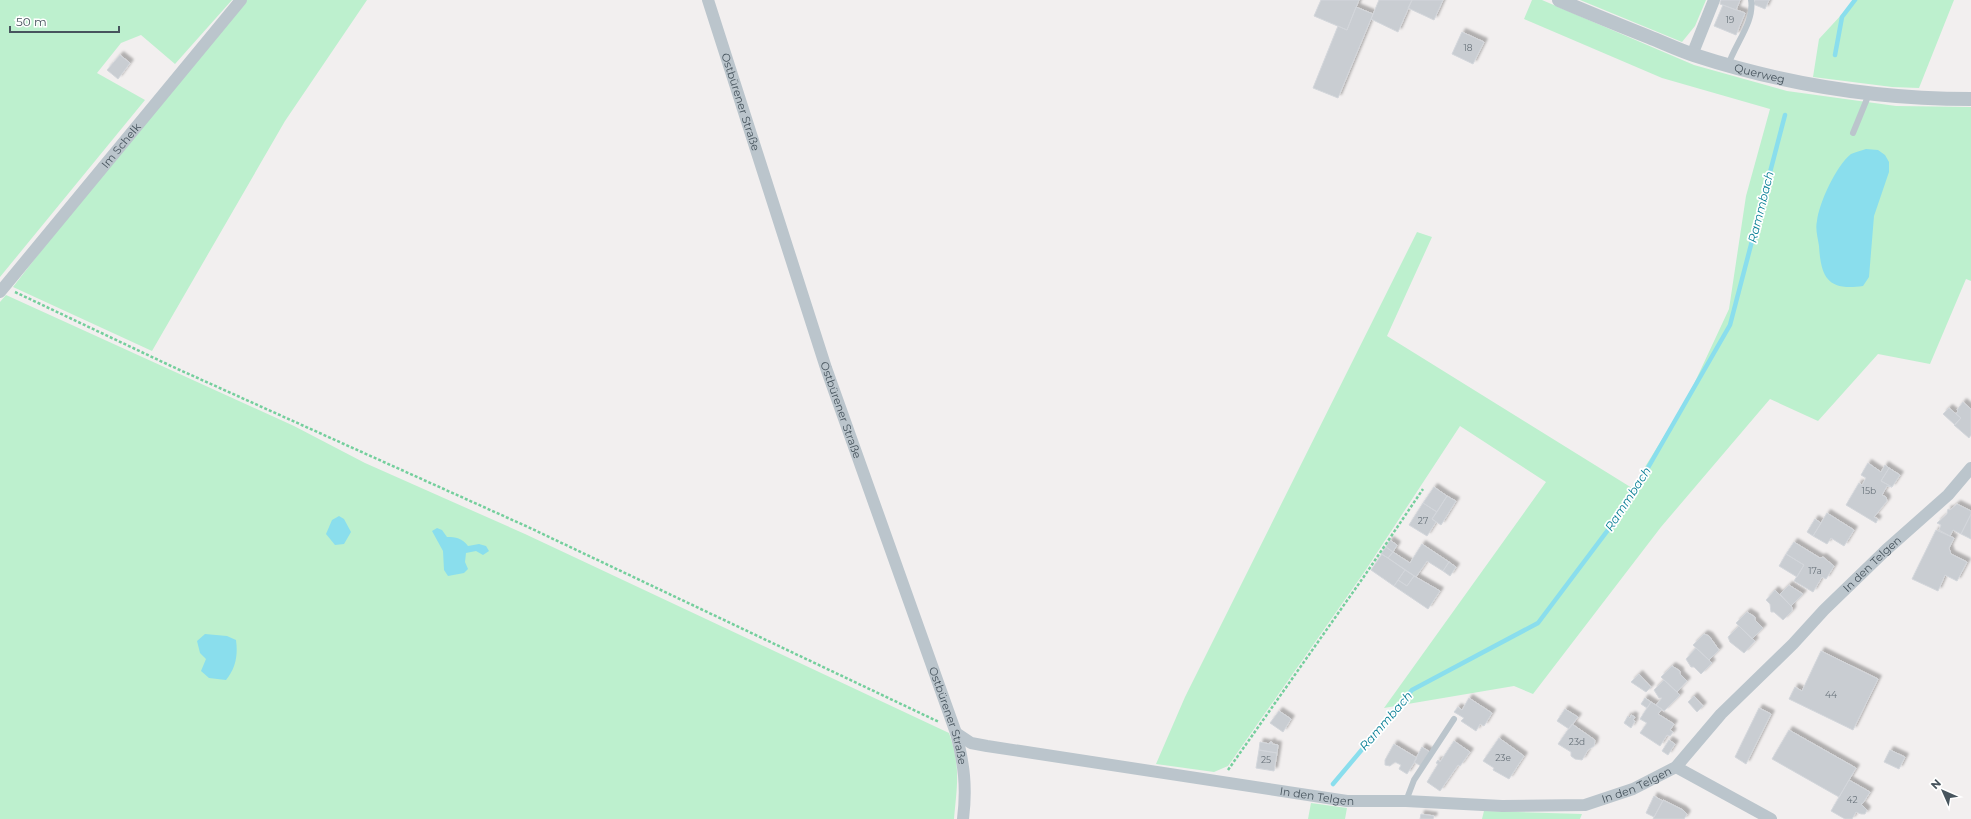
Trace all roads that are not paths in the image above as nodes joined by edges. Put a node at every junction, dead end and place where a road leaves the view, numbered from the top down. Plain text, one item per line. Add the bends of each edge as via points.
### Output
1 (241, 0) edge
2 (708, 0) edge
3 (1559, 0) edge
4 (1714, 0) edge
5 (1751, 0) edge
6 (1692, 55) junction
7 (1728, 66) junction
8 (1869, 94) junction
9 (1971, 100) edge
10 (1853, 133) dead end
11 (1, 288) edge
12 (1971, 468) edge
13 (1454, 719) dead end
14 (956, 733) junction
15 (1676, 767) junction
16 (1406, 801) junction
17 (963, 819) edge
18 (1771, 819) edge

1 - 11 street, Im Schelk
2 - 14 street, Ostbürener Straße via 826,368
3 - 6 street, Querweg
4 - 6 street
5 - 7 lane via 1753,9
6 - 7 street, Querweg
7 - 8 street, Querweg via 1801,84
8 - 9 street, Querweg
8 - 10 lane
12 - 15 street, In den Telgen via 1948,495 1886,550 1721,714
13 - 16 lane via 1414,780
14 - 16 street, In den Telgen via 971,743 986,746 1347,800
14 - 17 street, Ostbürener Straße via 964,762 966,795
15 - 16 street, In den Telgen via 1633,789 1585,805 1502,806
15 - 18 street, In den Telgen

